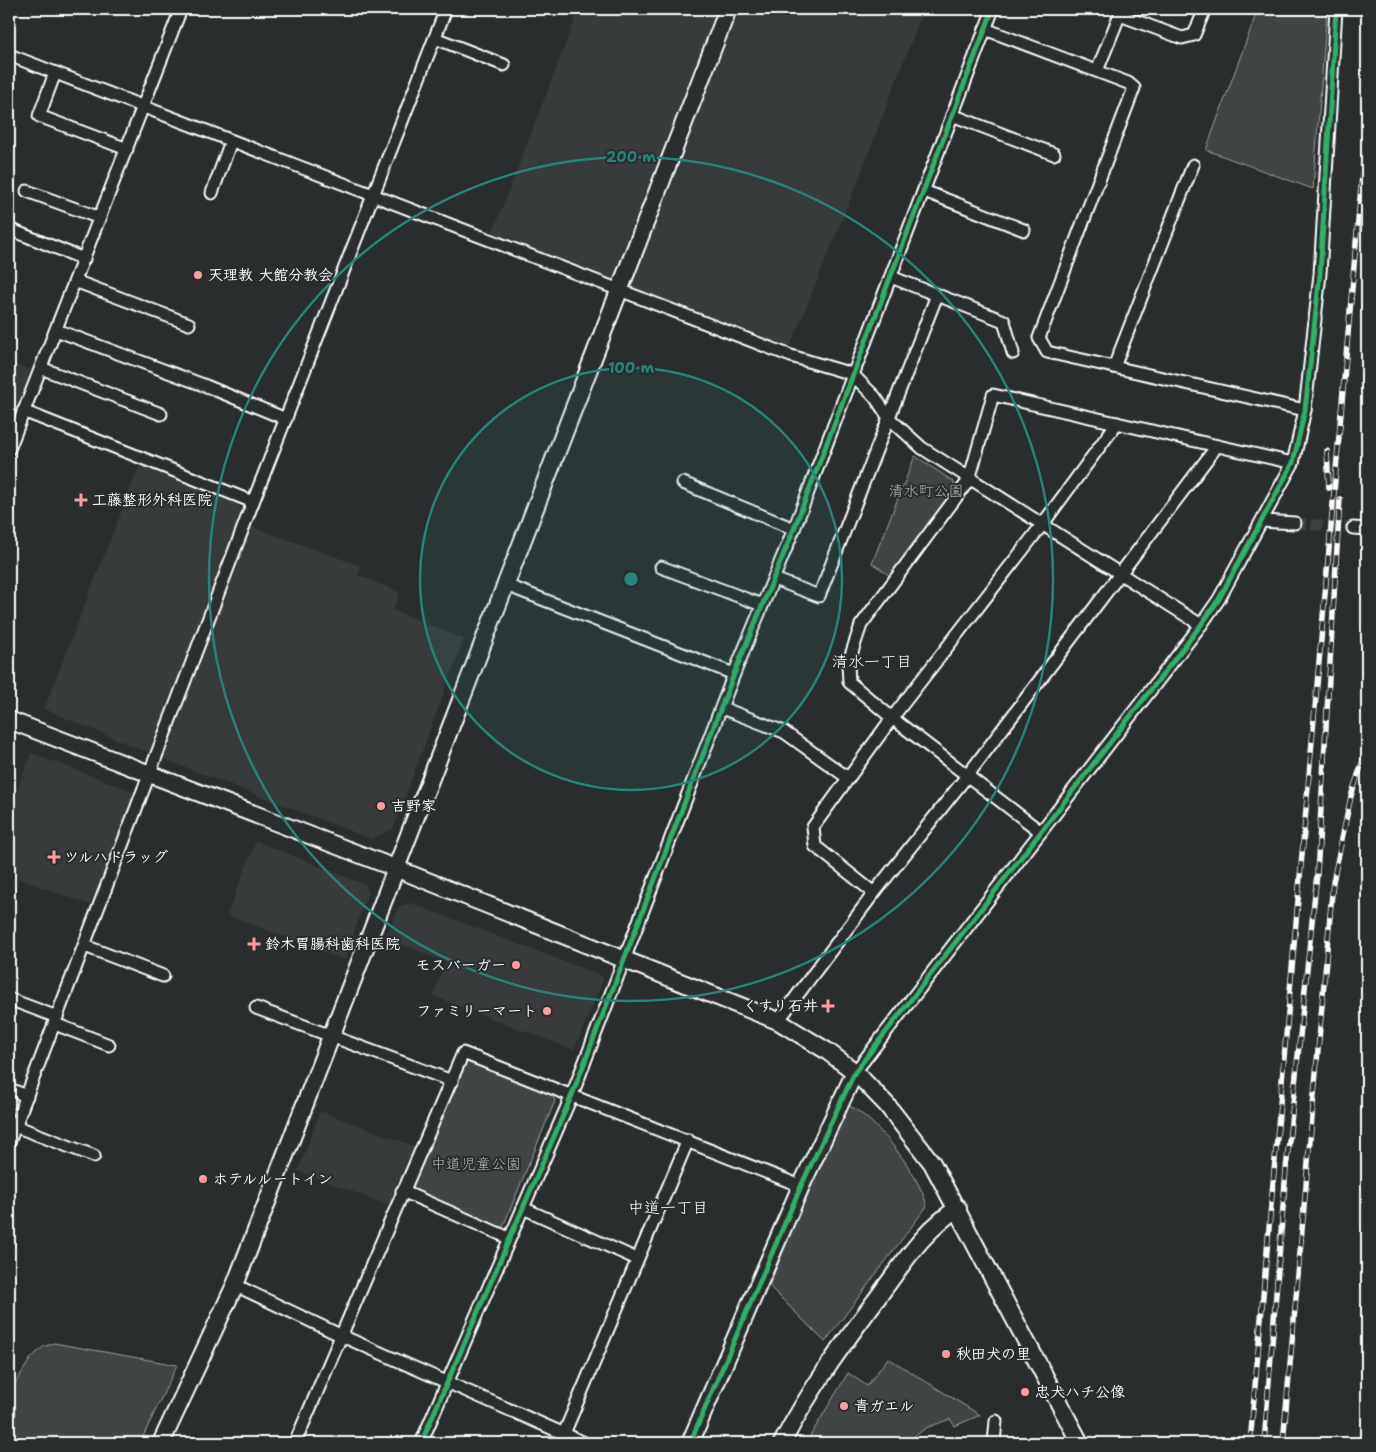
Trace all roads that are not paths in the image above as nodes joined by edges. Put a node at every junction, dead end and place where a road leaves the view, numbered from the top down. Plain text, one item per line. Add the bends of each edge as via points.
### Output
1 (181, 9) edge
2 (446, 9) edge
3 (728, 9) edge
4 (992, 9) edge
5 (1205, 9) edge
6 (1336, 9) edge
7 (1121, 12) edge
8 (985, 29) junction
9 (435, 38) junction
10 (9, 55) edge
11 (504, 65) dead end
12 (1097, 71) junction
13 (55, 73) junction
14 (143, 107) junction
15 (952, 115) junction
16 (231, 140) junction
17 (127, 149) junction
18 (1054, 154) dead end
19 (1193, 165) dead end
20 (27, 191) dead end
21 (924, 191) junction
22 (212, 193) dead end
23 (373, 195) junction
24 (100, 218) junction
25 (9, 229) edge
26 (1024, 230) dead end
27 (84, 259) junction
28 (892, 277) junction
29 (75, 281) junction
30 (618, 290) junction
31 (937, 295) junction
32 (189, 324) dead end
33 (56, 330) junction
34 (1013, 353) dead end
35 (1114, 367) junction
36 (41, 368) junction
37 (852, 374) junction
38 (1305, 410) junction
39 (23, 411) junction
40 (161, 414) dead end
41 (890, 418) junction
42 (286, 419) junction
43 (1117, 422) junction
44 (1217, 446) junction
45 (9, 449) edge
46 (1293, 462) junction
47 (970, 480) junction
48 (683, 483) dead end
49 (253, 502) junction
50 (1262, 521) junction
51 (1295, 523) tunnel mouth
52 (1042, 525) junction
53 (1353, 528) tunnel mouth
54 (794, 529) junction
55 (1367, 529) edge
56 (661, 567) dead end
57 (1121, 573) junction
58 (774, 579) junction
59 (506, 586) junction
60 (762, 605) junction
61 (1201, 625) junction
62 (734, 674) junction
63 (722, 708) junction
64 (892, 718) junction
65 (9, 720) edge
66 (151, 774) junction
67 (966, 776) junction
68 (848, 778) junction
69 (1041, 832) junction
70 (396, 868) junction
71 (874, 893) junction
72 (85, 946) junction
73 (625, 958) junction
74 (163, 976) dead end
75 (9, 999) edge
76 (256, 1008) dead end
77 (56, 1021) junction
78 (778, 1021) junction
79 (331, 1035) junction
80 (109, 1045) dead end
81 (855, 1072) junction
82 (452, 1081) junction
83 (9, 1089) edge
84 (572, 1095) junction
85 (27, 1096) junction
86 (15, 1126) junction
87 (688, 1140) junction
88 (9, 1142) edge
89 (94, 1156) dead end
90 (801, 1186) junction
91 (402, 1191) junction
92 (523, 1208) junction
93 (958, 1208) junction
94 (509, 1238) junction
95 (637, 1259) junction
96 (235, 1285) junction
97 (342, 1336) junction
98 (447, 1382) junction
99 (996, 1421) dead end
100 (562, 1439) edge
101 (161, 1443) edge
102 (295, 1443) edge
103 (420, 1443) edge
104 (585, 1443) edge
105 (690, 1443) edge
106 (782, 1443) edge
107 (994, 1443) edge
108 (1080, 1443) edge

1 - 14 street
2 - 9 street
3 - 30 street
4 - 8 street
5 - 7 street via 1194,36 1182,38
6 - 38 street via 1320,274
7 - 12 street
8 - 12 street
8 - 15 street
9 - 11 street
9 - 23 street
10 - 13 street
12 - 35 street via 1134,88 1039,338 1047,352
13 - 14 street
13 - 17 street via 39,116
14 - 16 street
14 - 17 street
15 - 18 street
15 - 21 street
16 - 22 street
16 - 23 street
17 - 24 street
19 - 35 street
20 - 24 street
21 - 26 street
21 - 28 street
23 - 30 street
23 - 42 street
24 - 27 street
25 - 27 street
27 - 29 street
28 - 31 street
28 - 37 street
29 - 32 street
29 - 33 street
30 - 37 street via 791,356
30 - 59 street
31 - 34 street via 1004,321
31 - 41 street
33 - 36 street
33 - 42 street
35 - 38 street
36 - 39 street
36 - 40 street
37 - 41 street
37 - 54 street
38 - 46 street
39 - 45 street
39 - 49 street
41 - 47 street via 922,448
41 - 58 street via 819,596
42 - 49 street
43 - 44 street
43 - 47 street via 992,396
43 - 52 street
44 - 46 street
44 - 57 street
46 - 50 street
47 - 52 street
47 - 64 street via 861,625 848,664 849,682
48 - 54 street
49 - 66 street
50 - 51 street
50 - 61 street
52 - 57 street
52 - 64 street
53 - 55 street
54 - 58 street
56 - 60 street
57 - 61 street
57 - 67 street
58 - 60 street
59 - 62 street
59 - 70 street
60 - 62 street
61 - 69 street
62 - 63 street
63 - 68 street via 784,732
63 - 73 street
64 - 67 street
64 - 68 street
65 - 66 street
66 - 70 street
66 - 72 street
67 - 69 street
67 - 71 street
68 - 71 street via 813,827 815,846
69 - 81 street
70 - 73 street
70 - 79 street
71 - 78 street
72 - 74 street
72 - 77 street
73 - 78 street
73 - 84 street
75 - 77 street
76 - 79 street
77 - 80 street
77 - 85 street
78 - 81 street
79 - 82 street
79 - 96 street
81 - 90 street
81 - 93 street via 912,1134
82 - 84 street via 463,1053
82 - 91 street
83 - 85 street
84 - 87 street
84 - 92 street
85 - 86 street
86 - 88 street
86 - 89 street
87 - 90 street
87 - 95 street
90 - 105 street
91 - 94 street
91 - 97 street
92 - 94 street
92 - 95 street
93 - 106 street via 940,1220 923,1238 856,1326 813,1388
93 - 108 street
94 - 98 street
95 - 100 street
96 - 97 street
96 - 101 street
97 - 98 street
97 - 102 street
98 - 100 street
98 - 103 street
99 - 107 street
100 - 104 street

